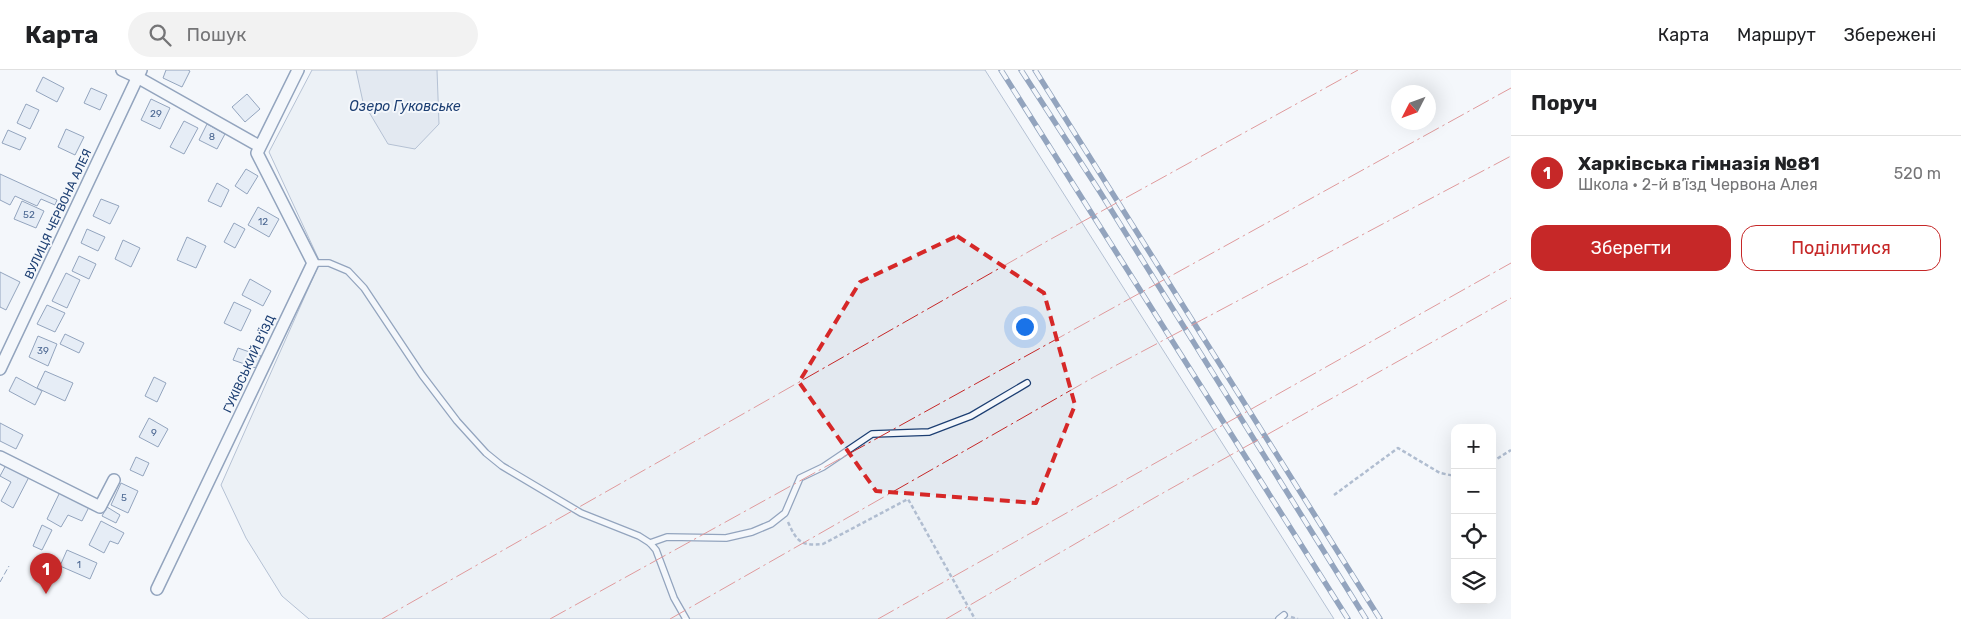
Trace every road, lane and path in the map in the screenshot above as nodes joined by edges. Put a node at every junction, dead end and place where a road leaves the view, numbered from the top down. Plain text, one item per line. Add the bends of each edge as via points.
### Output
1 (122, 70) edge
2 (298, 70) edge
3 (139, 73) edge
4 (258, 149) junction
5 (313, 263) junction
6 (0, 369) edge
7 (1028, 383) dead end
8 (1511, 450) edge
9 (0, 457) edge
10 (1496, 459) edge
11 (1451, 475) edge
12 (114, 480) dead end
13 (1334, 495) dead end
14 (786, 513) junction
15 (650, 543) junction
16 (157, 589) dead end
17 (686, 619) edge
18 (975, 619) edge

1 - 3 street
2 - 4 street
3 - 4 street
3 - 6 street, ВУЛИЦЯ ЧЕРВОНА АЛЕЯ
4 - 5 street
5 - 15 lane via 330,263 348,271 364,288 422,375 457,422 486,453 581,513
5 - 16 street, ГУКІВСЬКИЙ В’ЇЗД
7 - 14 lane via 971,416 929,432 872,434 823,467 800,478
8 - 10 path
9 - 12 street via 100,507
11 - 13 path via 1440,473 1398,448
14 - 15 lane via 752,532 726,538 667,537
14 - 18 path via 795,538 807,545 823,544 908,499
15 - 17 lane

